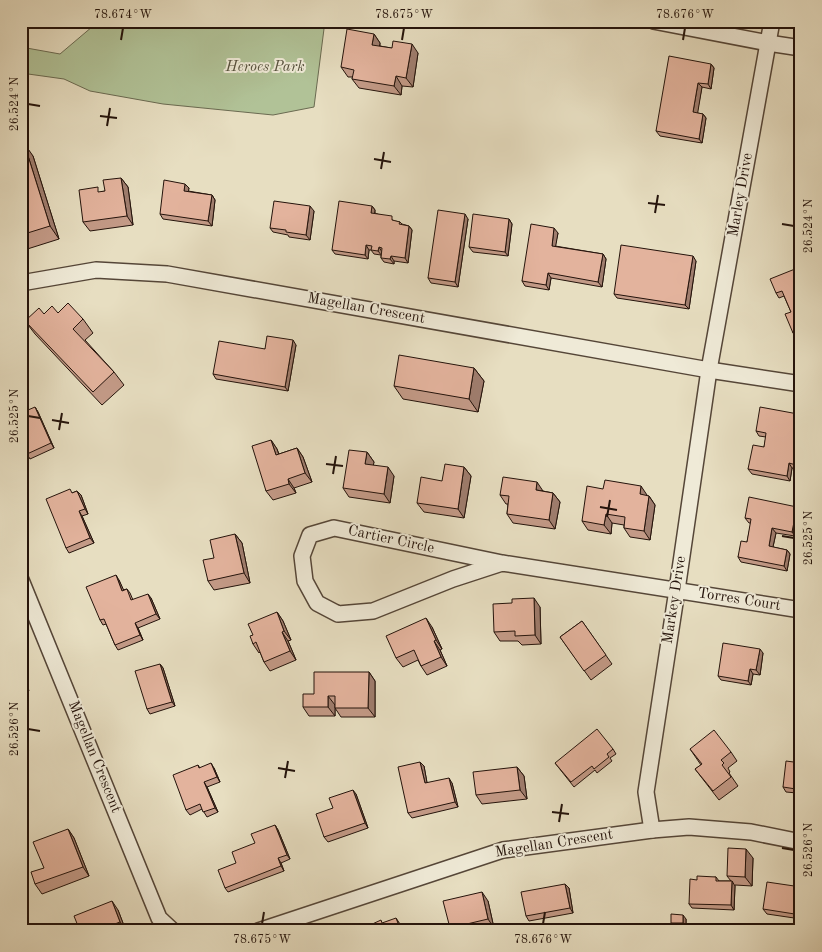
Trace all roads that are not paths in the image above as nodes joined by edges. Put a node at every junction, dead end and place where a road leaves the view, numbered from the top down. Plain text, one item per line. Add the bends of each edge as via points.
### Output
1 (653, 21) edge
2 (772, 21) edge
3 (768, 43) junction
4 (801, 48) edge
5 (21, 282) edge
6 (709, 370) junction
7 (801, 384) edge
8 (502, 563) junction
9 (21, 580) edge
10 (677, 590) junction
11 (801, 610) edge
12 (652, 830) junction
13 (801, 842) edge
14 (173, 931) edge
15 (258, 931) edge

1 - 3 street
2 - 3 street, Marley Drive
3 - 4 street
3 - 6 street, Marley Drive
5 - 6 street, Magellan Crescent via 96,270 167,274
6 - 7 street, Magellan Crescent
6 - 10 street, Markey Drive
8 - 8 street, Cartier Circle via 373,611 338,614 317,603 305,582 302,556 310,536 334,528
8 - 10 street, Cartier Circle
9 - 14 street, Magellan Crescent via 159,918
10 - 11 street, Torres Court
10 - 12 street, Markey Drive via 646,792
12 - 13 street, Magellan Crescent via 690,827 751,832
12 - 15 street, Magellan Crescent via 503,850

